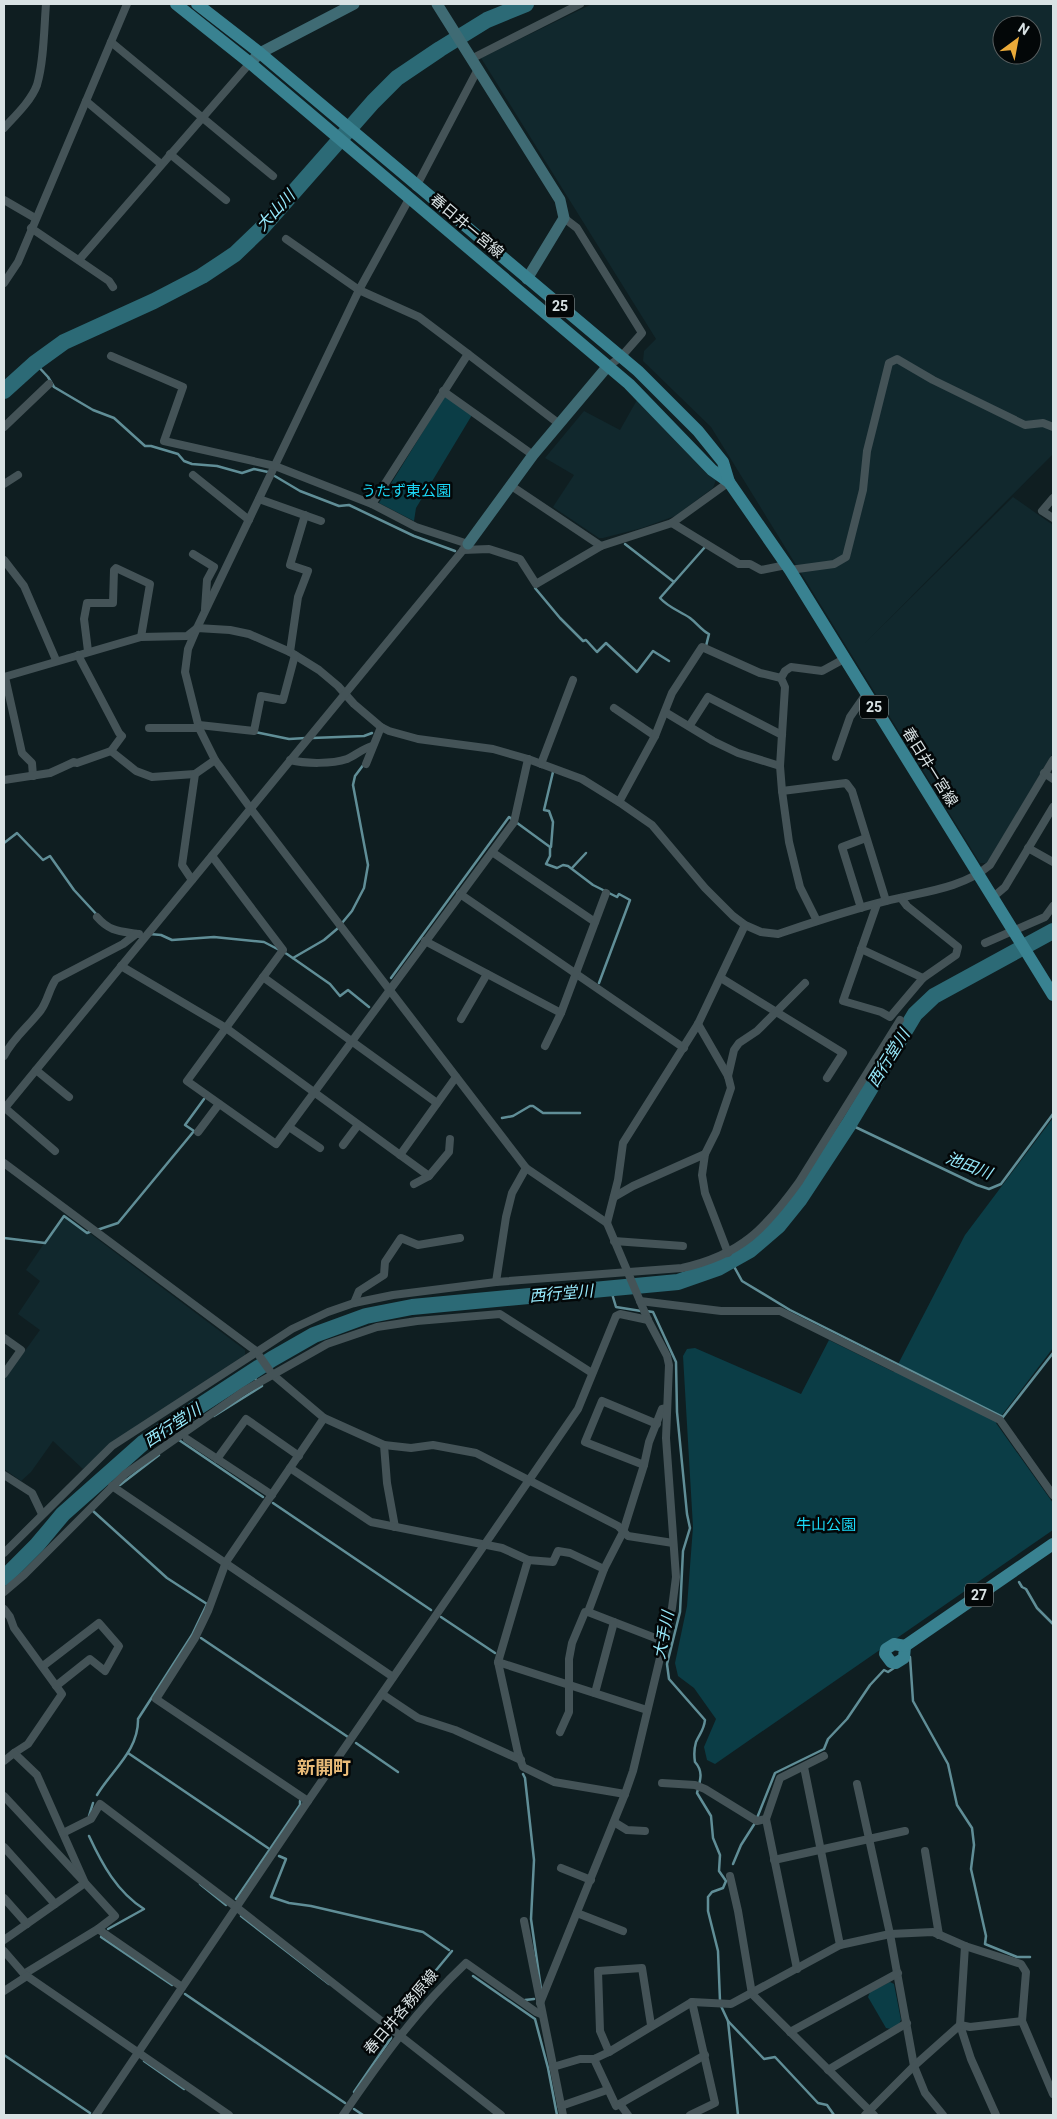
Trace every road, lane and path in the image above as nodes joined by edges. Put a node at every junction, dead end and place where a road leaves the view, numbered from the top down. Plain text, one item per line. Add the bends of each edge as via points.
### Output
1 (46, 4) edge
2 (127, 4) edge
3 (176, 4) edge
4 (197, 4) edge
5 (351, 4) edge
6 (437, 4) edge
7 (580, 4) edge
8 (111, 42) junction
9 (260, 53) junction
10 (472, 60) junction
11 (250, 63) junction
12 (86, 100) junction
13 (202, 117) junction
14 (4, 128) edge
15 (170, 154) junction
16 (161, 164) junction
17 (273, 176) dead end
18 (416, 187) junction
19 (409, 199) junction
20 (4, 200) edge
21 (226, 200) dead end
22 (35, 218) junction
23 (564, 218) junction
24 (31, 228) junction
25 (286, 239) dead end
26 (79, 260) junction
27 (527, 279) junction
28 (4, 283) edge
29 (113, 287) dead end
30 (359, 290) junction
31 (468, 354) junction
32 (111, 356) dead end
33 (621, 357) junction
34 (607, 367) junction
35 (48, 384) dead end
36 (443, 390) junction
37 (558, 423) junction
38 (4, 427) edge
39 (1053, 428) edge
40 (533, 455) junction
41 (275, 466) junction
42 (18, 474) dead end
43 (193, 475) dead end
44 (728, 482) junction
45 (4, 484) edge
46 (510, 485) junction
47 (1053, 498) edge
48 (259, 500) junction
49 (372, 504) junction
50 (305, 515) junction
51 (1053, 518) edge
52 (249, 520) junction
53 (321, 521) dead end
54 (672, 523) junction
55 (601, 546) junction
56 (465, 547) junction
57 (193, 554) dead end
58 (4, 560) edge
59 (788, 568) junction
60 (7, 570) edge
61 (206, 611) junction
62 (197, 628) junction
63 (141, 637) junction
64 (88, 651) junction
65 (293, 654) junction
66 (78, 655) junction
67 (844, 659) junction
68 (56, 660) junction
69 (4, 677) edge
70 (781, 678) junction
71 (573, 680) dead end
72 (345, 694) junction
73 (866, 694) junction
74 (614, 708) dead end
75 (665, 712) junction
76 (690, 725) junction
77 (199, 726) junction
78 (381, 727) junction
79 (149, 728) dead end
80 (782, 735) junction
81 (655, 736) junction
82 (372, 746) junction
83 (111, 751) junction
84 (836, 757) dead end
85 (528, 759) junction
86 (215, 760) junction
87 (290, 760) junction
88 (1053, 760) edge
89 (366, 764) dead end
90 (541, 764) junction
91 (780, 766) junction
92 (1044, 773) junction
93 (195, 774) junction
94 (33, 776) junction
95 (1053, 779) edge
96 (4, 780) edge
97 (782, 791) junction
98 (620, 802) junction
99 (1053, 807) edge
100 (251, 809) junction
101 (866, 838) junction
102 (1028, 848) junction
103 (492, 852) junction
104 (212, 856) junction
105 (1053, 862) edge
106 (978, 876) junction
107 (192, 880) junction
108 (606, 893) dead end
109 (460, 894) junction
110 (901, 898) junction
111 (992, 898) junction
112 (886, 901) junction
113 (877, 904) junction
114 (1053, 906) edge
115 (861, 908) junction
116 (97, 918) dead end
117 (817, 921) junction
118 (595, 922) junction
119 (746, 926) junction
120 (1014, 933) junction
121 (136, 934) junction
122 (145, 937) junction
123 (425, 941) junction
124 (985, 943) dead end
125 (861, 949) junction
126 (121, 966) junction
127 (487, 974) junction
128 (576, 974) junction
129 (263, 977) junction
130 (721, 978) junction
131 (923, 978) junction
132 (805, 983) dead end
133 (389, 990) junction
134 (1053, 995) edge
135 (776, 1012) junction
136 (561, 1014) junction
137 (461, 1019) dead end
138 (900, 1020) dead end
139 (698, 1024) junction
140 (226, 1028) junction
141 (352, 1041) junction
142 (546, 1046) dead end
143 (684, 1048) junction
144 (4, 1056) edge
145 (36, 1070) junction
146 (728, 1076) junction
147 (456, 1077) junction
148 (827, 1078) dead end
149 (314, 1093) junction
150 (70, 1097) dead end
151 (437, 1103) junction
152 (219, 1104) junction
153 (4, 1108) edge
154 (358, 1124) junction
155 (289, 1127) junction
156 (198, 1132) dead end
157 (450, 1139) dead end
158 (343, 1145) dead end
159 (320, 1148) dead end
160 (55, 1151) dead end
161 (705, 1154) junction
162 (400, 1155) junction
163 (4, 1163) edge
164 (526, 1168) junction
165 (429, 1176) junction
166 (414, 1184) dead end
167 (614, 1197) junction
168 (606, 1223) junction
169 (460, 1238) dead end
170 (614, 1241) junction
171 (683, 1246) dead end
172 (728, 1253) junction
173 (627, 1273) junction
174 (496, 1282) junction
175 (640, 1301) junction
176 (354, 1303) junction
177 (648, 1320) junction
178 (4, 1338) edge
179 (257, 1352) junction
180 (592, 1373) junction
181 (4, 1374) edge
182 (271, 1374) junction
183 (667, 1408) junction
184 (324, 1418) junction
185 (656, 1424) junction
186 (187, 1439) dead end
187 (384, 1445) junction
188 (299, 1456) junction
189 (217, 1459) junction
190 (644, 1465) junction
191 (290, 1468) junction
192 (4, 1475) edge
193 (529, 1479) junction
194 (112, 1486) junction
195 (1053, 1495) edge
196 (272, 1496) junction
197 (42, 1514) junction
198 (395, 1527) junction
199 (623, 1532) junction
200 (673, 1543) junction
201 (1053, 1544) edge
202 (484, 1545) junction
203 (4, 1553) edge
204 (528, 1560) junction
205 (226, 1562) junction
206 (604, 1569) junction
207 (4, 1592) edge
208 (4, 1609) edge
209 (588, 1612) junction
210 (12, 1622) junction
211 (614, 1622) junction
212 (4, 1626) edge
213 (663, 1641) junction
214 (905, 1646) dead end
215 (498, 1662) junction
216 (42, 1666) junction
217 (393, 1677) junction
218 (56, 1686) junction
219 (570, 1686) junction
220 (595, 1693) junction
221 (382, 1694) junction
222 (647, 1710) junction
223 (560, 1732) dead end
224 (14, 1754) junction
225 (824, 1756) dead end
226 (521, 1760) junction
227 (4, 1761) edge
228 (804, 1766) junction
229 (662, 1783) dead end
230 (857, 1784) dead end
231 (625, 1794) junction
232 (4, 1796) edge
233 (308, 1801) junction
234 (12, 1804) junction
235 (4, 1810) edge
236 (766, 1819) junction
237 (614, 1822) junction
238 (645, 1831) dead end
239 (905, 1831) dead end
240 (63, 1833) junction
241 (869, 1839) junction
242 (4, 1847) edge
243 (822, 1849) junction
244 (925, 1851) dead end
245 (774, 1860) junction
246 (561, 1868) dead end
247 (730, 1876) dead end
248 (590, 1880) junction
249 (85, 1883) junction
250 (4, 1898) edge
251 (55, 1904) junction
252 (236, 1908) junction
253 (577, 1912) junction
254 (524, 1921) dead end
255 (27, 1924) junction
256 (98, 1929) junction
257 (623, 1931) dead end
258 (890, 1934) junction
259 (939, 1935) junction
260 (4, 1940) edge
261 (840, 1945) junction
262 (965, 1946) junction
263 (4, 1951) edge
264 (797, 1969) junction
265 (898, 1973) junction
266 (26, 1975) junction
267 (182, 1987) junction
268 (4, 1991) edge
269 (752, 1994) junction
270 (692, 2002) junction
271 (540, 2003) junction
272 (542, 2014) junction
273 (1022, 2021) junction
274 (907, 2023) junction
275 (960, 2025) junction
276 (651, 2026) junction
277 (790, 2032) junction
278 (400, 2035) junction
279 (609, 2052) junction
280 (138, 2054) junction
281 (705, 2055) junction
282 (594, 2059) junction
283 (914, 2066) junction
284 (553, 2067) junction
285 (828, 2070) junction
286 (607, 2090) junction
287 (1053, 2094) edge
288 (620, 2104) junction
289 (561, 2106) junction
290 (706, 2112) edge
291 (870, 2114) edge
292 (96, 2115) edge
293 (229, 2115) edge
294 (343, 2115) edge
295 (501, 2115) edge
296 (563, 2115) edge
297 (628, 2115) edge
298 (690, 2115) edge
299 (943, 2115) edge
300 (996, 2115) edge

1 - 14 street via 36,86
2 - 8 street
3 - 11 main road, 春日井一宮線 / 25
4 - 9 main road, 春日井一宮線 / 25
5 - 9 street
6 - 10 street
7 - 10 street
8 - 12 street
8 - 13 street
9 - 11 street
9 - 18 main road, 春日井一宮線 / 25
10 - 18 street
10 - 23 street via 560,200
11 - 13 street
11 - 19 main road, 春日井一宮線 / 25
12 - 16 street
12 - 22 street
13 - 15 street
13 - 17 street
15 - 16 street
15 - 21 street
16 - 26 street
18 - 27 main road, 春日井一宮線 / 25
19 - 30 street
19 - 34 main road, 春日井一宮線 / 25
20 - 22 street
22 - 24 street
23 - 27 street
23 - 33 street via 578,228 642,334
24 - 26 street
24 - 28 street via 18,262
25 - 30 street
26 - 29 street
27 - 33 main road, 春日井一宮線 / 25
30 - 31 street via 419,317
30 - 41 street
31 - 36 street
31 - 37 street
32 - 41 street via 183,387 164,441
33 - 34 street
33 - 44 main road, 春日井一宮線 / 25 via 698,431 723,462
34 - 37 street
34 - 44 main road, 春日井一宮線 / 25 via 629,384 712,470
35 - 38 street
36 - 40 street
36 - 49 street
37 - 40 street
39 - 59 street via 1043,423 1024,425 897,359 889,363 846,557 834,564
40 - 46 street
41 - 48 street
41 - 49 street
42 - 45 street
43 - 52 street
44 - 54 street
44 - 59 main road, 春日井一宮線 / 25
46 - 55 street
46 - 56 street
47 - 51 street via 1042,510
48 - 50 street
48 - 52 street
49 - 56 street
50 - 53 street
50 - 65 street via 290,565 308,571 298,597
52 - 61 street
54 - 55 street
54 - 59 street via 739,564 750,564 761,570
55 - 56 street via 536,584 520,559 489,548
56 - 72 street
57 - 61 street via 214,567 207,580
58 - 60 street
59 - 67 main road, 春日井一宮線 / 25
60 - 68 street via 24,586
61 - 62 street
62 - 63 street via 187,636
62 - 65 street via 249,634
62 - 77 street via 188,648 185,672
63 - 64 street
63 - 64 street via 150,584 116,568 113,604 87,603 84,619
64 - 66 street
65 - 72 street via 319,670
65 - 77 street via 283,700 260,696 254,731
66 - 68 street
66 - 83 street via 122,736
67 - 70 street via 822,671 792,667
67 - 73 main road, 春日井一宮線 / 25
68 - 69 street
69 - 94 street via 22,753 32,763
70 - 75 street via 760,673 702,647 672,693
70 - 80 street via 785,687
71 - 90 street
72 - 78 street
72 - 87 street
73 - 84 street via 850,717
73 - 106 main road, 春日井一宮線 / 25
74 - 81 street
75 - 76 street
75 - 81 street
76 - 80 street via 708,697
76 - 91 street via 738,753
77 - 79 street
77 - 86 street
78 - 82 street
78 - 85 street via 418,739 493,749
80 - 91 street
81 - 98 street
82 - 87 street via 347,759 328,762
82 - 89 street
83 - 93 street via 144,775
83 - 94 street
85 - 90 street
85 - 103 street via 514,822
86 - 93 street
86 - 100 street
87 - 100 street
88 - 92 street
90 - 98 street via 582,779
91 - 97 street
92 - 95 street
92 - 106 street via 990,865
93 - 107 street via 182,865
94 - 96 street
97 - 101 street via 846,784 852,791
97 - 117 street via 789,842 800,887
98 - 119 street via 652,825 705,888
99 - 102 street
100 - 104 street
100 - 133 street
101 - 112 street
101 - 115 street via 842,847
102 - 105 street
102 - 111 street via 1005,887
103 - 109 street
103 - 118 street
104 - 107 street
104 - 129 street via 283,950
106 - 110 street
106 - 111 main road, 春日井一宮線 / 25
107 - 122 street
108 - 118 street
109 - 123 street
109 - 128 street
110 - 112 street
110 - 131 street via 958,947 956,955
111 - 120 main road, 春日井一宮線 / 25
112 - 113 street
113 - 115 street
113 - 125 street
114 - 120 street via 1045,917
115 - 117 street
116 - 121 street via 113,930
117 - 119 street via 778,934
118 - 128 street
119 - 130 street
120 - 124 street
120 - 134 main road, 春日井一宮線 / 25
121 - 122 street
121 - 144 street via 56,979 49,998 22,1034 10,1044
122 - 126 street
123 - 127 street
123 - 133 street
125 - 131 street
125 - 131 street via 843,1001 890,1017
126 - 140 street
126 - 145 street
127 - 136 street
127 - 137 street
128 - 136 street
128 - 143 street
129 - 140 street
129 - 141 street
130 - 135 street
130 - 139 street
132 - 135 street
133 - 141 street
133 - 147 street
135 - 146 street via 739,1043 734,1050
135 - 148 street via 843,1053
136 - 142 street
138 - 172 street via 783,1204 762,1228
139 - 143 street
139 - 146 street
140 - 149 street
140 - 152 street via 187,1081
141 - 149 street
141 - 151 street
143 - 167 street via 623,1143
145 - 150 street
145 - 153 street
146 - 161 street via 730,1088 725,1106
147 - 151 street
147 - 164 street
149 - 154 street
149 - 155 street
151 - 162 street
152 - 155 street via 276,1144
152 - 156 street
153 - 160 street
154 - 158 street
154 - 162 street
155 - 159 street
157 - 165 street via 449,1152
161 - 167 street
161 - 172 street via 702,1175 705,1193
162 - 165 street
163 - 179 street
164 - 168 street
164 - 174 street via 512,1193
165 - 166 street
167 - 168 street
168 - 170 street
169 - 176 street via 418,1245 401,1238 385,1262 384,1275 360,1291
170 - 171 street
170 - 173 street
172 - 173 street via 707,1263 682,1268
173 - 174 street
173 - 175 street
174 - 176 street
175 - 177 street
175 - 195 street via 721,1311 780,1311 1000,1420
176 - 179 street via 292,1329
177 - 180 street via 616,1316
177 - 183 street via 669,1365
178 - 181 street via 21,1350
179 - 182 street
179 - 197 street via 112,1446
180 - 182 street via 500,1314 377,1327 327,1344
180 - 193 street via 578,1408
182 - 184 street
182 - 194 street via 177,1437
183 - 185 street via 662,1409
183 - 200 street
184 - 187 street
184 - 188 street
185 - 190 street
185 - 190 street via 602,1401 585,1442
186 - 189 street
187 - 193 street via 411,1448 433,1445 476,1453
187 - 198 street
188 - 189 street via 246,1419
188 - 191 street
189 - 196 street
190 - 199 street
191 - 196 street
191 - 198 street via 371,1522
192 - 197 street via 32,1493
193 - 199 street via 618,1526
193 - 202 street
194 - 205 street
194 - 207 street
196 - 205 street
197 - 203 street
198 - 202 street
199 - 200 street via 628,1536
199 - 206 street
200 - 213 street via 676,1576
201 - 214 main road, 27
202 - 204 street via 502,1548
202 - 217 street
204 - 206 street via 553,1562 558,1551 570,1553
204 - 215 street
205 - 217 street
205 - 233 street via 195,1638 156,1699
206 - 209 street
208 - 210 street
209 - 211 street
209 - 219 street via 585,1612 572,1644
210 - 212 street
210 - 216 street
211 - 213 street
211 - 220 street
213 - 222 street
215 - 219 street
215 - 226 street
216 - 218 street
216 - 218 street via 99,1623 119,1646 105,1671 90,1659
217 - 221 street
218 - 224 street via 62,1694 28,1744
219 - 220 street
219 - 223 street via 569,1712
220 - 222 street
221 - 226 street via 418,1718 455,1730
221 - 233 street
222 - 231 street
224 - 227 street
224 - 240 street via 37,1775
225 - 228 street
226 - 231 street via 524,1767 554,1782
228 - 236 street via 780,1778
228 - 243 street
229 - 236 street via 700,1787 757,1821
230 - 241 street
231 - 237 street
232 - 234 street
233 - 252 street
234 - 235 street
234 - 249 street
236 - 245 street
237 - 238 street via 626,1830
237 - 248 street
239 - 241 street
240 - 249 street
240 - 252 street via 92,1819 100,1804
241 - 243 street
241 - 258 street
242 - 251 street
243 - 245 street
243 - 261 street
244 - 259 street
245 - 264 street
246 - 248 street
247 - 269 street
248 - 253 street
249 - 251 street
249 - 256 street via 115,1916
250 - 255 street
251 - 255 street
252 - 267 street
252 - 278 street
253 - 257 street
253 - 271 street
254 - 271 street
255 - 260 street
256 - 266 street
256 - 267 street
258 - 259 street via 933,1932
258 - 261 street
258 - 265 street
259 - 262 street
261 - 264 street
262 - 273 street via 1021,1964 1026,1972
262 - 275 street
263 - 266 street
264 - 269 street
265 - 274 street
265 - 277 street
266 - 268 street
266 - 280 street
267 - 280 street
269 - 270 street via 731,2004
269 - 277 street
270 - 276 street
270 - 281 street
271 - 272 street
272 - 278 street, 春日井各務原線 via 466,1963
272 - 284 street
273 - 275 street via 970,2027
273 - 287 street
274 - 283 street
274 - 285 street
275 - 283 street
275 - 300 street
276 - 279 street
276 - 279 street via 642,1968 598,1971 600,2031
277 - 285 street
278 - 294 street, 春日井各務原線
278 - 295 street
279 - 282 street
280 - 292 street
280 - 293 street
281 - 288 street
281 - 290 street via 715,2103
282 - 284 street via 580,2059
282 - 286 street
283 - 291 street
283 - 299 street via 925,2092
284 - 289 street
285 - 291 street
286 - 288 street via 616,2106
286 - 289 street
288 - 297 street
289 - 296 street
290 - 298 street

